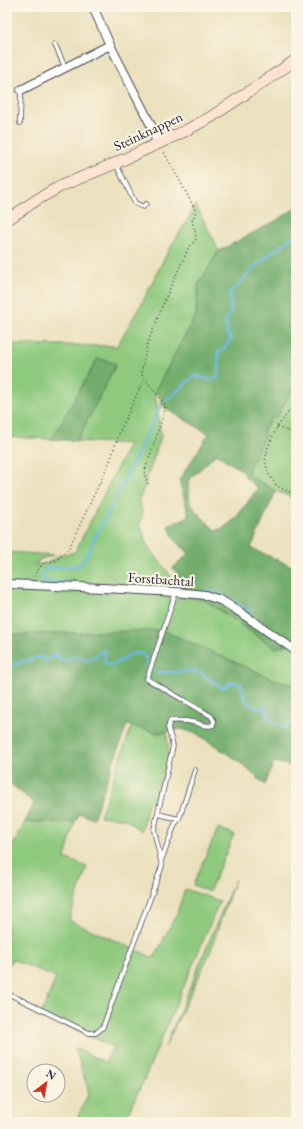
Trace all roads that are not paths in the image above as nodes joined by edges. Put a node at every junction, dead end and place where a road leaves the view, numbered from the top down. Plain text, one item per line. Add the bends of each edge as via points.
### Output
1 (93, 7) edge
2 (55, 45) dead end
3 (110, 45) junction
4 (296, 60) edge
5 (65, 68) junction
6 (20, 90) joint
7 (20, 123) dead end
8 (157, 144) junction
9 (116, 163) junction
10 (146, 204) dead end
11 (7, 220) edge
12 (7, 584) edge
13 (176, 592) junction
14 (296, 652) edge
15 (195, 770) dead end
16 (158, 814) junction
17 (179, 819) junction
18 (161, 862) junction
19 (7, 993) edge

1 - 3 street
2 - 5 lane
3 - 5 street
3 - 8 street
4 - 8 street, Steinknappen via 211,117
5 - 6 street
6 - 7 lane
8 - 9 street, Steinknappen
9 - 10 lane via 135,202 143,206
9 - 11 street, Steinknappen via 38,198
12 - 13 street, Forstbachtal
13 - 14 street, Forstbachtal via 205,595 220,600
13 - 16 lane via 147,679 211,716 214,721 213,725 208,726 170,721 168,728 173,746
15 - 17 lane
16 - 17 lane
16 - 18 lane via 154,830
17 - 18 lane
18 - 19 lane via 162,866 103,1027 96,1033 89,1033

